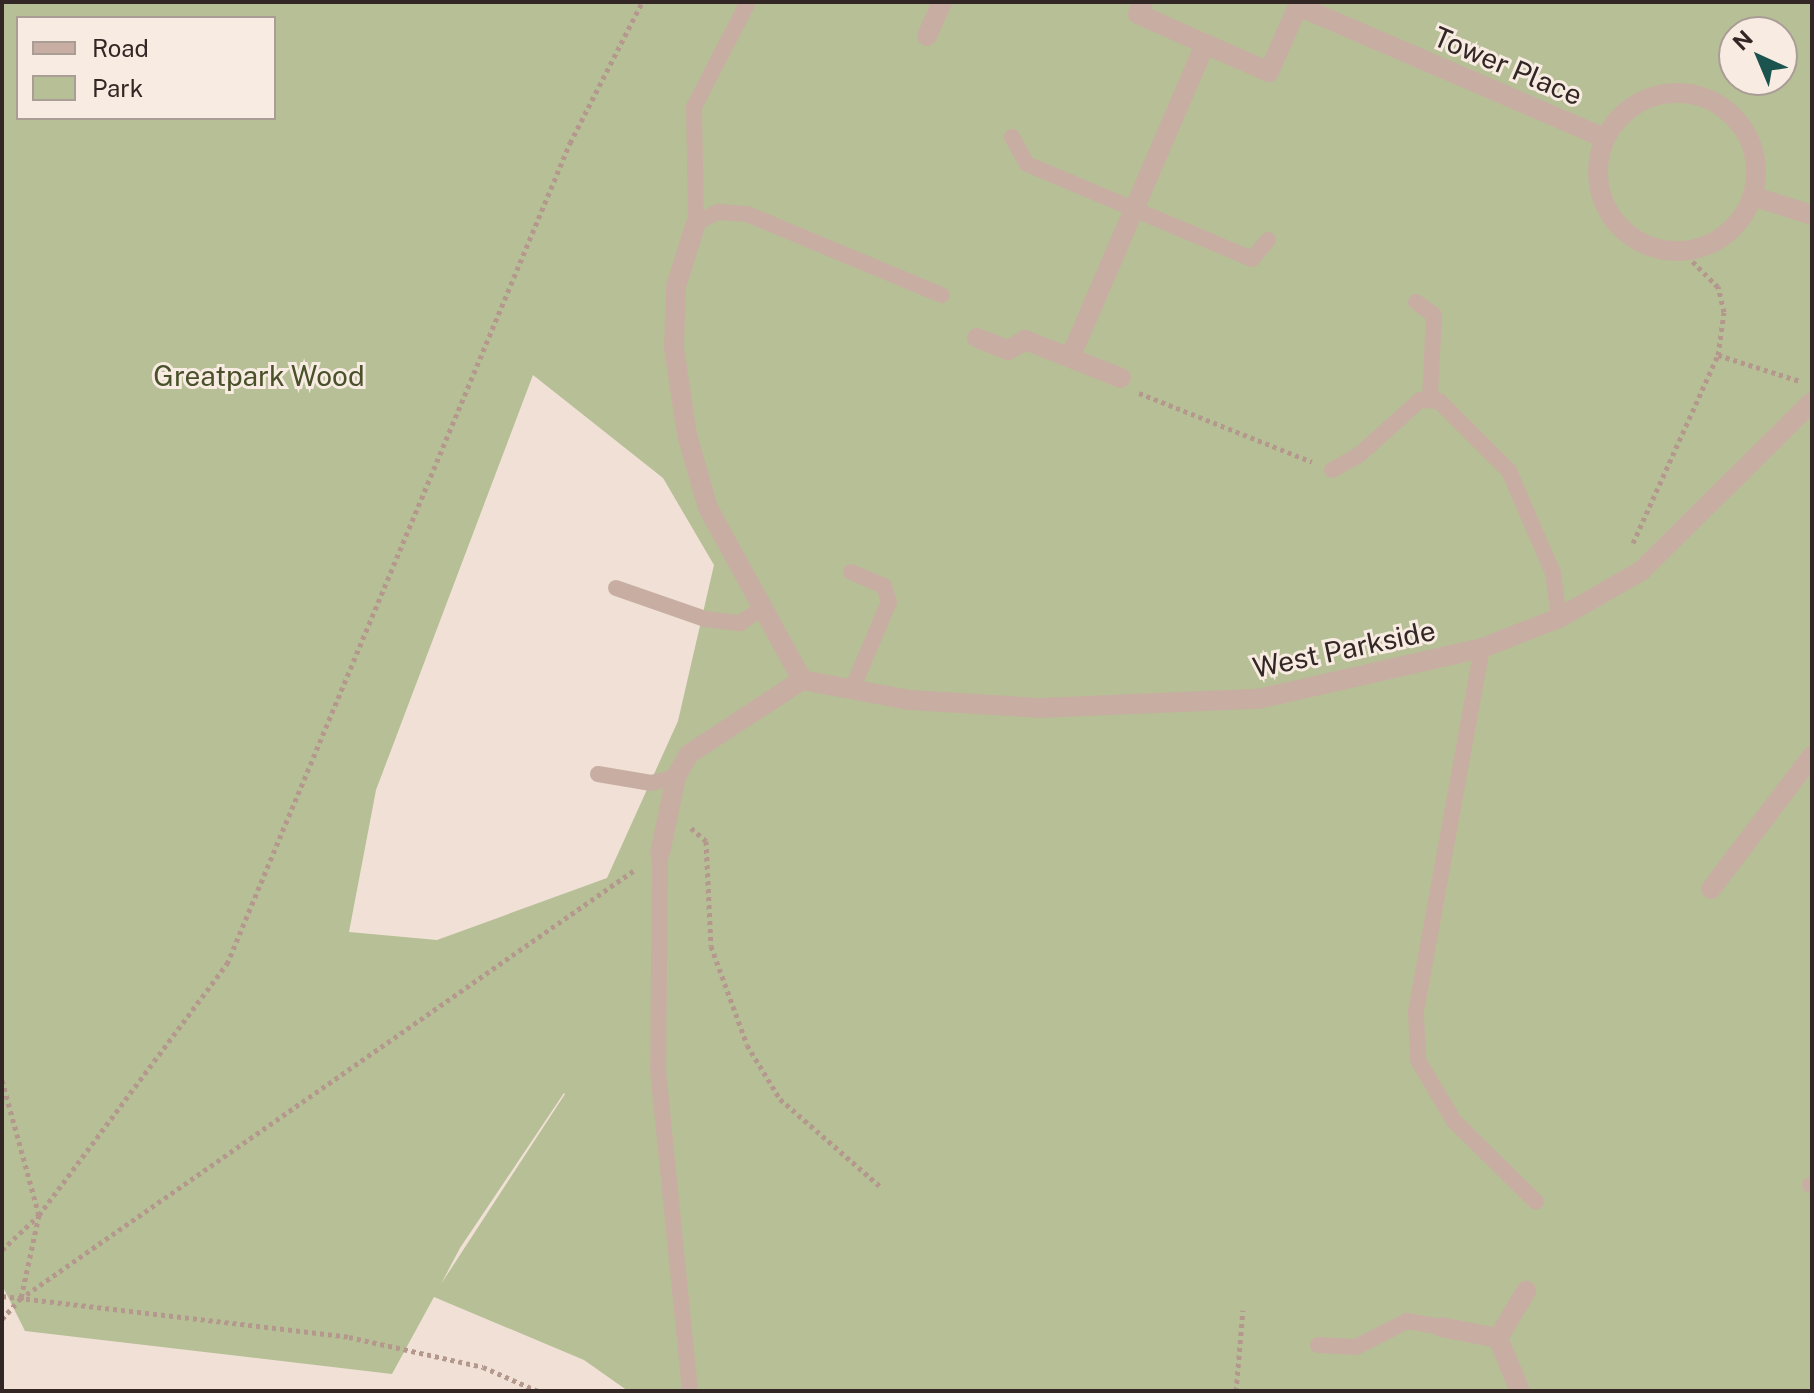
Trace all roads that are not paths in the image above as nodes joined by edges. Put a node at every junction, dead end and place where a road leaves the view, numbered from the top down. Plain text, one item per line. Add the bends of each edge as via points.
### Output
1 (748, 2) edge
2 (1143, 2) edge
3 (937, 4) edge
4 (1298, 4) edge
5 (927, 36) dead end
6 (1205, 44) junction
7 (1012, 137) dead end
8 (1605, 138) junction
9 (1752, 196) junction
10 (1133, 210) junction
11 (1812, 215) edge
12 (696, 223) junction
13 (1268, 240) dead end
14 (942, 295) dead end
15 (1416, 302) dead end
16 (977, 338) dead end
17 (1070, 358) junction
18 (1121, 378) road end
19 (1430, 397) junction
20 (1812, 402) edge
21 (1332, 470) road end
22 (851, 572) dead end
23 (616, 588) dead end
24 (759, 610) junction
25 (1559, 618) junction
26 (1482, 648) junction
27 (802, 680) junction
28 (852, 689) junction
29 (1812, 756) edge
30 (598, 774) dead end
31 (676, 777) junction
32 (660, 853) joint
33 (1711, 889) dead end
34 (1536, 1202) dead end
35 (1526, 1291) dead end
36 (1441, 1327) joint
37 (1498, 1338) junction
38 (1318, 1345) dead end
39 (690, 1391) edge
40 (1520, 1391) edge

1 - 12 lane via 694,107 689,142
2 - 6 street, Tower Place via 1138,14
3 - 5 street
4 - 6 street, Tower Place via 1269,72
4 - 8 street, Tower Place
6 - 10 street
7 - 10 lane via 1027,164
8 - 9 street via 1619,118 1662,94 1710,99 1746,133 1756,156
8 - 9 street via 1599,179 1611,218 1643,243 1683,252 1732,230
9 - 11 street
10 - 13 lane via 1252,259
10 - 17 street
12 - 14 lane via 718,212 747,214
12 - 24 street via 676,286 674,348 687,435 708,508
15 - 19 lane via 1434,315
16 - 17 street via 1008,350 1025,340
17 - 18 street
19 - 21 lane
19 - 25 lane via 1509,471 1553,573
20 - 25 street, West Parkside via 1641,571
22 - 28 lane via 884,586 889,602
23 - 24 lane via 705,619 740,623
24 - 27 street
25 - 26 street, West Parkside
26 - 28 street, West Parkside via 1258,699 1039,708
26 - 34 lane via 1416,1012 1418,1060 1454,1121
27 - 28 street, West Parkside
27 - 31 street via 709,737
29 - 33 street
30 - 31 lane via 651,783
31 - 32 street
32 - 39 lane via 658,1070
35 - 37 street
36 - 37 street
36 - 38 lane via 1407,1321 1356,1347
37 - 40 street

